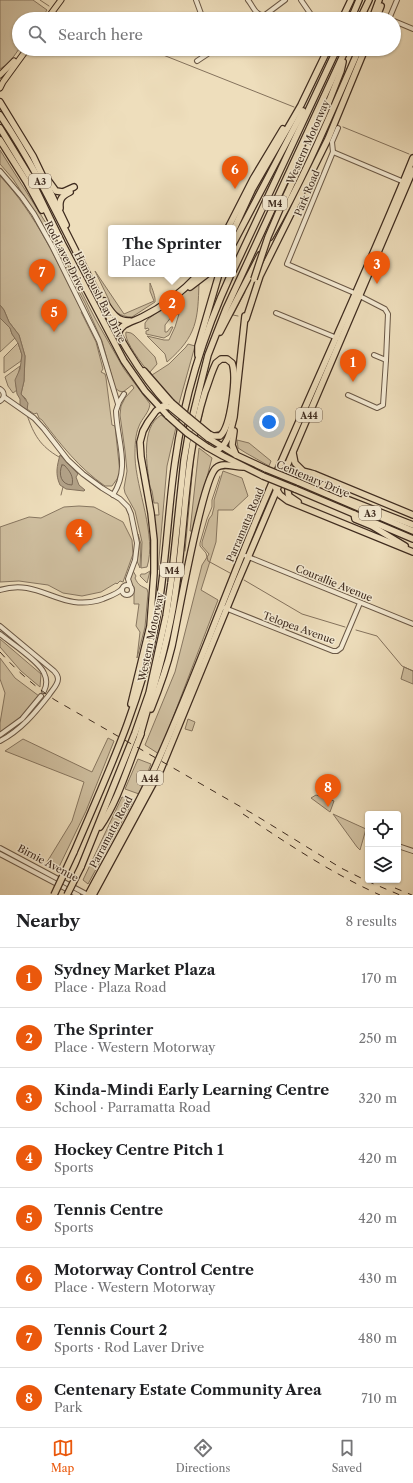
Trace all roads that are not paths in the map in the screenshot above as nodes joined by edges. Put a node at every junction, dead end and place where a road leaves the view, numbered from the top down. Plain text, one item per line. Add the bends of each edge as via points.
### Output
1 (61, 0) edge
2 (196, 0) edge
3 (248, 0) edge
4 (285, 0) edge
5 (301, 0) edge
6 (351, 0) edge
7 (359, 0) edge
8 (369, 0) edge
9 (379, 0) edge
10 (383, 0) edge
11 (397, 0) edge
12 (52, 12) edge
13 (200, 12) edge
14 (257, 12) edge
15 (268, 12) edge
16 (309, 12) edge
17 (345, 12) edge
18 (354, 12) edge
19 (363, 12) edge
20 (375, 12) edge
21 (379, 12) edge
22 (392, 12) edge
23 (401, 24) edge
24 (413, 29) edge
25 (17, 56) edge
26 (22, 56) edge
27 (204, 56) edge
28 (324, 56) edge
29 (334, 56) edge
30 (343, 56) edge
31 (344, 56) edge
32 (356, 56) edge
33 (362, 56) edge
34 (197, 61) dead end
35 (0, 75) edge
36 (0, 88) edge
37 (0, 102) edge
38 (303, 106) junction
39 (299, 113) junction
40 (327, 115) junction
41 (0, 116) edge
42 (324, 123) junction
43 (0, 128) edge
44 (335, 128) junction
45 (0, 140) edge
46 (0, 143) edge
47 (7, 151) junction
48 (333, 152) junction
49 (33, 156) junction
50 (413, 158) edge
51 (413, 170) edge
52 (0, 171) edge
53 (406, 183) junction
54 (60, 212) junction
55 (52, 223) junction
56 (230, 225) edge
57 (236, 225) edge
58 (236, 238) edge
59 (74, 248) junction
60 (82, 264) junction
61 (236, 264) edge
62 (202, 277) edge
63 (218, 277) edge
64 (230, 277) edge
65 (357, 294) junction
66 (276, 312) dead end
67 (246, 319) junction
68 (134, 321) junction
69 (118, 334) junction
70 (111, 338) junction
71 (338, 338) junction
72 (211, 346) junction
73 (374, 355) dead end
74 (386, 360) junction
75 (198, 361) junction
76 (1, 389) edge
77 (124, 394) dead end
78 (348, 395) dead end
79 (4, 397) junction
80 (237, 399) junction
81 (0, 401) edge
82 (118, 404) junction
83 (171, 404) junction
84 (160, 408) junction
85 (209, 436) junction
86 (222, 447) junction
87 (214, 451) junction
88 (293, 453) junction
89 (236, 455) junction
90 (243, 467) junction
91 (302, 470) junction
92 (286, 471) junction
93 (322, 477) junction
94 (273, 480) junction
95 (277, 492) junction
96 (326, 494) junction
97 (113, 495) junction
98 (274, 500) junction
99 (288, 501) junction
100 (313, 511) junction
101 (354, 514) junction
102 (413, 514) edge
103 (413, 525) edge
104 (413, 531) edge
105 (413, 539) edge
106 (411, 551) edge
107 (242, 554) junction
108 (249, 557) junction
109 (132, 569) junction
110 (130, 586) junction
111 (0, 590) edge
112 (122, 590) junction
113 (360, 603) junction
114 (224, 608) junction
115 (413, 624) edge
116 (0, 626) edge
117 (0, 634) edge
118 (45, 689) dead end
119 (41, 696) dead end
120 (25, 716) junction
121 (29, 720) junction
122 (127, 724) junction
123 (0, 735) edge
124 (140, 736) junction
125 (0, 741) edge
126 (93, 837) junction
127 (401, 847) edge
128 (0, 848) edge
129 (413, 851) edge
130 (0, 854) edge
131 (54, 895) edge
132 (67, 895) edge
133 (78, 895) edge
134 (88, 895) edge
135 (94, 895) edge

1 - 12 main road
2 - 13 street
3 - 14 street
4 - 15 street
5 - 16 street
6 - 17 highway
7 - 18 highway
8 - 19 highway
9 - 20 highway
10 - 21 highway
11 - 22 street
23 - 24 street
25 - 35 main road
26 - 36 main road
27 - 34 street
28 - 38 highway
29 - 38 highway, Western Motorway via 313,99
30 - 72 highway, Western Motorway / M4
31 - 40 highway
32 - 40 highway, Western Motorway / M4
33 - 44 highway via 336,119
37 - 49 highway
38 - 39 highway
39 - 56 highway via 253,179
39 - 57 highway via 252,190
39 - 58 highway
39 - 61 highway, Western Motorway / M4
40 - 42 highway, Western Motorway / M4
41 - 59 highway, Homebush Bay Drive / A3 via 30,162
42 - 67 highway, bridge via 268,238 254,279
42 - 72 highway, Western Motorway / M4 via 291,200
43 - 55 highway, Homebush Bay Drive / A3 via 30,177
44 - 48 street, Park Road
44 - 67 highway via 260,276
45 - 47 highway
46 - 47 main road
47 - 55 highway via 44,215
48 - 53 street
48 - 65 street, Park Road via 287,264
49 - 54 highway
49 - 54 highway via 56,191 63,192 74,188 60,200
50 - 53 highway, Parramatta Road / A44
51 - 53 highway, Parramatta Road / A44
52 - 82 street, Rod Laver Drive via 34,214 52,246 99,341
53 - 65 highway, Parramatta Road / A44
54 - 59 highway
55 - 70 highway, Homebush Bay Drive / A3
59 - 60 highway, Homebush Bay Drive / A3
60 - 68 highway via 112,313 121,320
60 - 69 highway, Homebush Bay Drive / A3
62 - 68 highway
63 - 75 highway, Western Motorway via 198,346
64 - 75 highway, Western Motorway / M4
65 - 71 highway, Parramatta Road / A44
65 - 74 street via 387,312
66 - 71 street
67 - 80 highway
68 - 69 highway via 122,327
69 - 70 highway
69 - 83 highway, Homebush Bay Drive / A3 via 146,380
70 - 84 highway, Homebush Bay Drive / A3 via 132,373
71 - 88 highway, Parramatta Road / A44
71 - 94 highway, Parramatta Road / A44
72 - 126 highway, Western Motorway / M4 via 189,431 181,478 171,583 154,670 135,733
73 - 74 street
74 - 78 street via 383,406 377,408
75 - 122 highway, Western Motorway / M4 via 184,410 175,462 155,628 139,692
76 - 79 street
77 - 82 street
79 - 81 street
79 - 97 street via 34,418 68,460
80 - 86 highway via 230,431
80 - 89 highway via 237,416 232,439
82 - 97 street, Rod Laver Drive via 116,414 123,471
83 - 84 highway
83 - 85 highway, Homebush Bay Drive / A3, bridge
84 - 87 highway, Homebush Bay Drive / A3, bridge via 188,433
84 - 122 highway via 148,422 140,442 153,534 154,584 150,626
85 - 86 highway, Centenary Drive / A3
85 - 124 highway via 222,435 227,424 234,372 232,363 227,359 216,363 198,418 189,466 172,614
86 - 87 highway
86 - 89 highway, Centenary Drive / A3
87 - 90 highway, Centenary Drive / A3
88 - 91 highway via 295,463
88 - 92 highway, Parramatta Road / A44
89 - 96 highway, Centenary Drive / A3, bridge
90 - 101 highway, Centenary Drive / A3, bridge
90 - 124 highway, M4 via 219,466 211,476 198,521 171,648
91 - 92 highway
91 - 93 highway
92 - 94 highway
92 - 95 highway, Parramatta Road / A44
93 - 100 highway via 296,475 288,488 290,497
93 - 102 highway
94 - 95 highway
94 - 107 highway, Parramatta Road / A44
95 - 98 highway, Parramatta Road / A44
95 - 99 highway
96 - 103 highway
96 - 104 highway, Centenary Drive / A3
97 - 109 street via 126,504 131,514 137,543
98 - 99 highway
98 - 108 highway, Parramatta Road / A44
99 - 100 highway
100 - 106 highway
101 - 105 highway, Centenary Drive / A3
101 - 106 highway via 355,519 372,526
107 - 108 street, Courallie Avenue
107 - 114 highway, Parramatta Road / A44
108 - 113 street, Courallie Avenue
108 - 114 highway, Parramatta Road / A44
109 - 110 street via 128,578
109 - 112 street via 127,574
110 - 112 street via 127,585
110 - 112 street via 130,593 126,595
111 - 112 street via 28,587 74,603 96,601
113 - 114 street, Telopea Avenue via 341,648 337,651
113 - 115 street, Courallie Avenue
114 - 134 highway, Parramatta Road / A44 via 151,776
114 - 135 highway, Parramatta Road / A44 via 161,768
116 - 121 street via 57,674 56,685
117 - 118 street via 42,670 46,678
119 - 120 street
120 - 121 street
120 - 123 street
121 - 125 street
122 - 131 highway, Western Motorway / M4, bridge
124 - 126 highway, M4 via 106,818
126 - 132 highway, Western Motorway / M4, bridge
127 - 129 street
128 - 134 street, Birnie Avenue
130 - 133 street, Birnie Avenue

